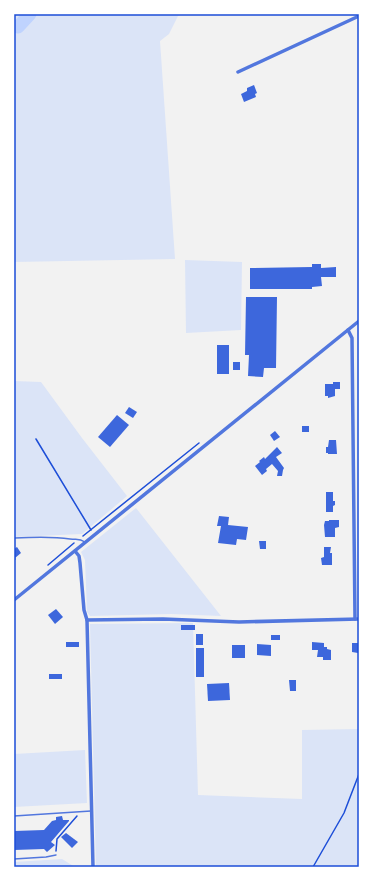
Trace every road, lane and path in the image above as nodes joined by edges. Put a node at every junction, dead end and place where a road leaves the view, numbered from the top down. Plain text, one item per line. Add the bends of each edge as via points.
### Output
1 (359, 16) edge
2 (238, 72) dead end
3 (359, 321) edge
4 (348, 330) junction
5 (36, 439) dead end
6 (94, 535) junction
7 (14, 538) edge
8 (86, 542) junction
9 (75, 550) junction
10 (14, 600) edge
11 (357, 619) edge
12 (87, 620) junction
13 (359, 774) edge
14 (91, 811) junction
15 (81, 812) junction
16 (14, 816) edge
17 (56, 855) joint
18 (14, 860) edge
19 (93, 867) edge
20 (313, 867) edge

1 - 2 street
3 - 4 street
4 - 6 street
4 - 11 street via 352,338
5 - 6 path
6 - 8 street
7 - 8 lane via 63,538
8 - 9 street
9 - 10 street
9 - 12 street via 79,556
11 - 12 street via 239,622
12 - 14 street
13 - 20 path via 344,813
14 - 15 lane
14 - 19 street
15 - 16 lane
15 - 17 path via 56,839
17 - 18 lane

